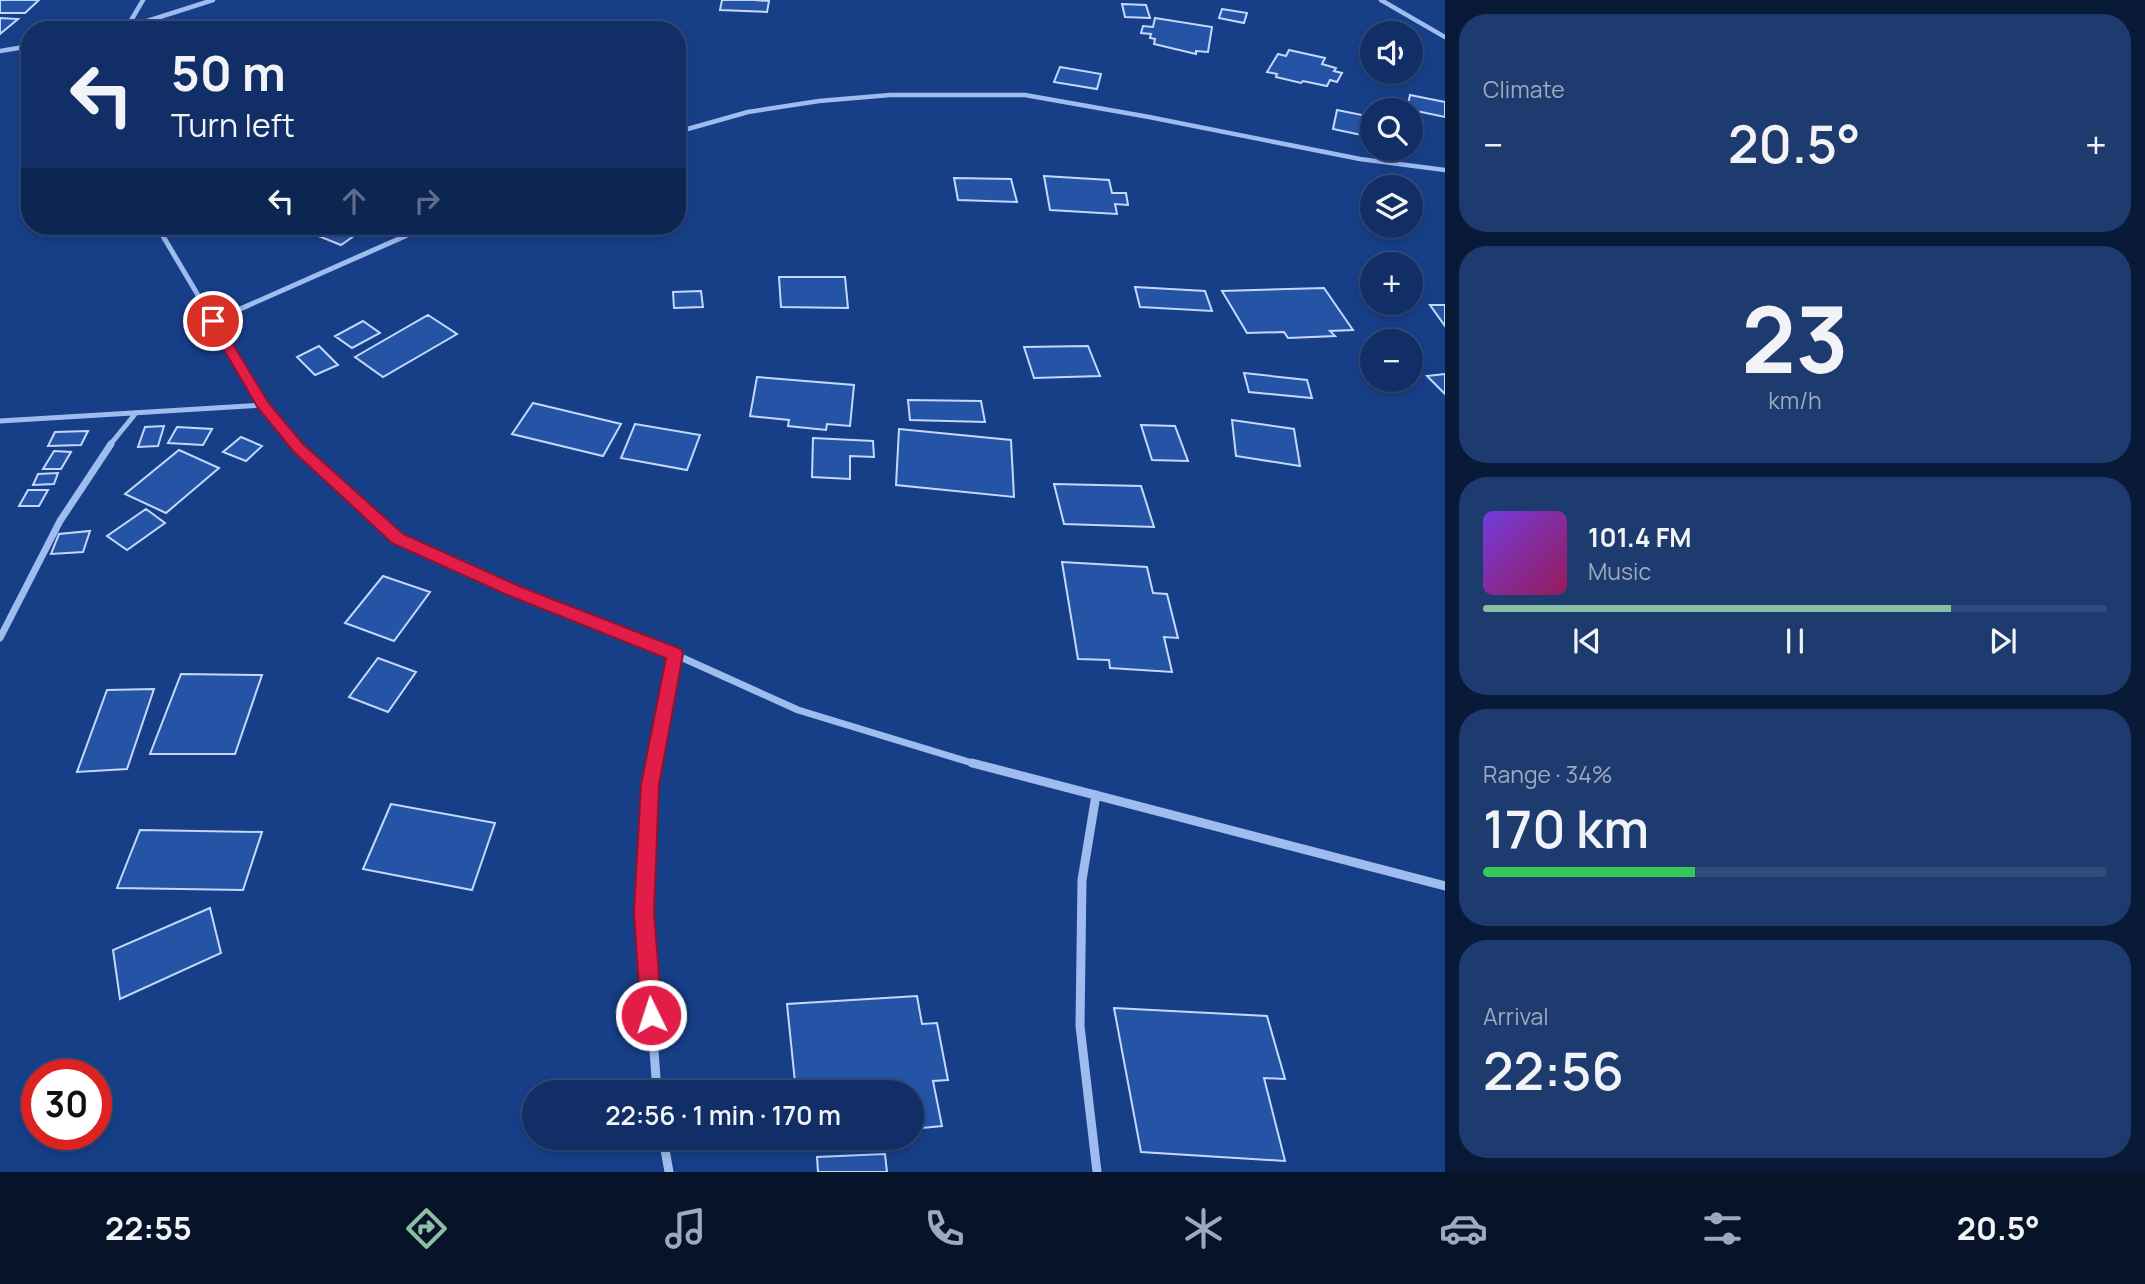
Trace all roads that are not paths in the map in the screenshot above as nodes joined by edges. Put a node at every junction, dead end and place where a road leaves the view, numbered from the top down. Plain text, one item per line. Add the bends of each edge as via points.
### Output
1 (143, 0) edge
2 (213, 0) edge
3 (1381, 0) edge
4 (131, 21) edge
5 (150, 21) edge
6 (1445, 37) edge
7 (21, 48) edge
8 (0, 51) edge
9 (686, 129) edge
10 (1445, 170) edge
11 (163, 235) edge
12 (408, 235) edge
13 (213, 321) junction
14 (263, 405) junction
15 (136, 413) junction
16 (0, 421) edge
17 (0, 638) edge
18 (675, 654) junction
19 (1096, 796) junction
20 (1445, 886) edge
21 (656, 1080) edge
22 (665, 1150) edge
23 (669, 1172) edge
24 (1097, 1172) edge

1 - 4 street
2 - 5 street
3 - 6 street
7 - 8 street
9 - 10 street via 823,98 1033,96 1312,151
11 - 13 street
12 - 13 street
13 - 14 street
14 - 15 street
14 - 18 street via 298,447 398,538 515,591
15 - 16 street
15 - 17 street via 110,443 33,566
18 - 19 street via 798,710
18 - 21 street via 650,785 644,912
19 - 20 street
19 - 24 street via 1082,880 1080,1026
22 - 23 street

